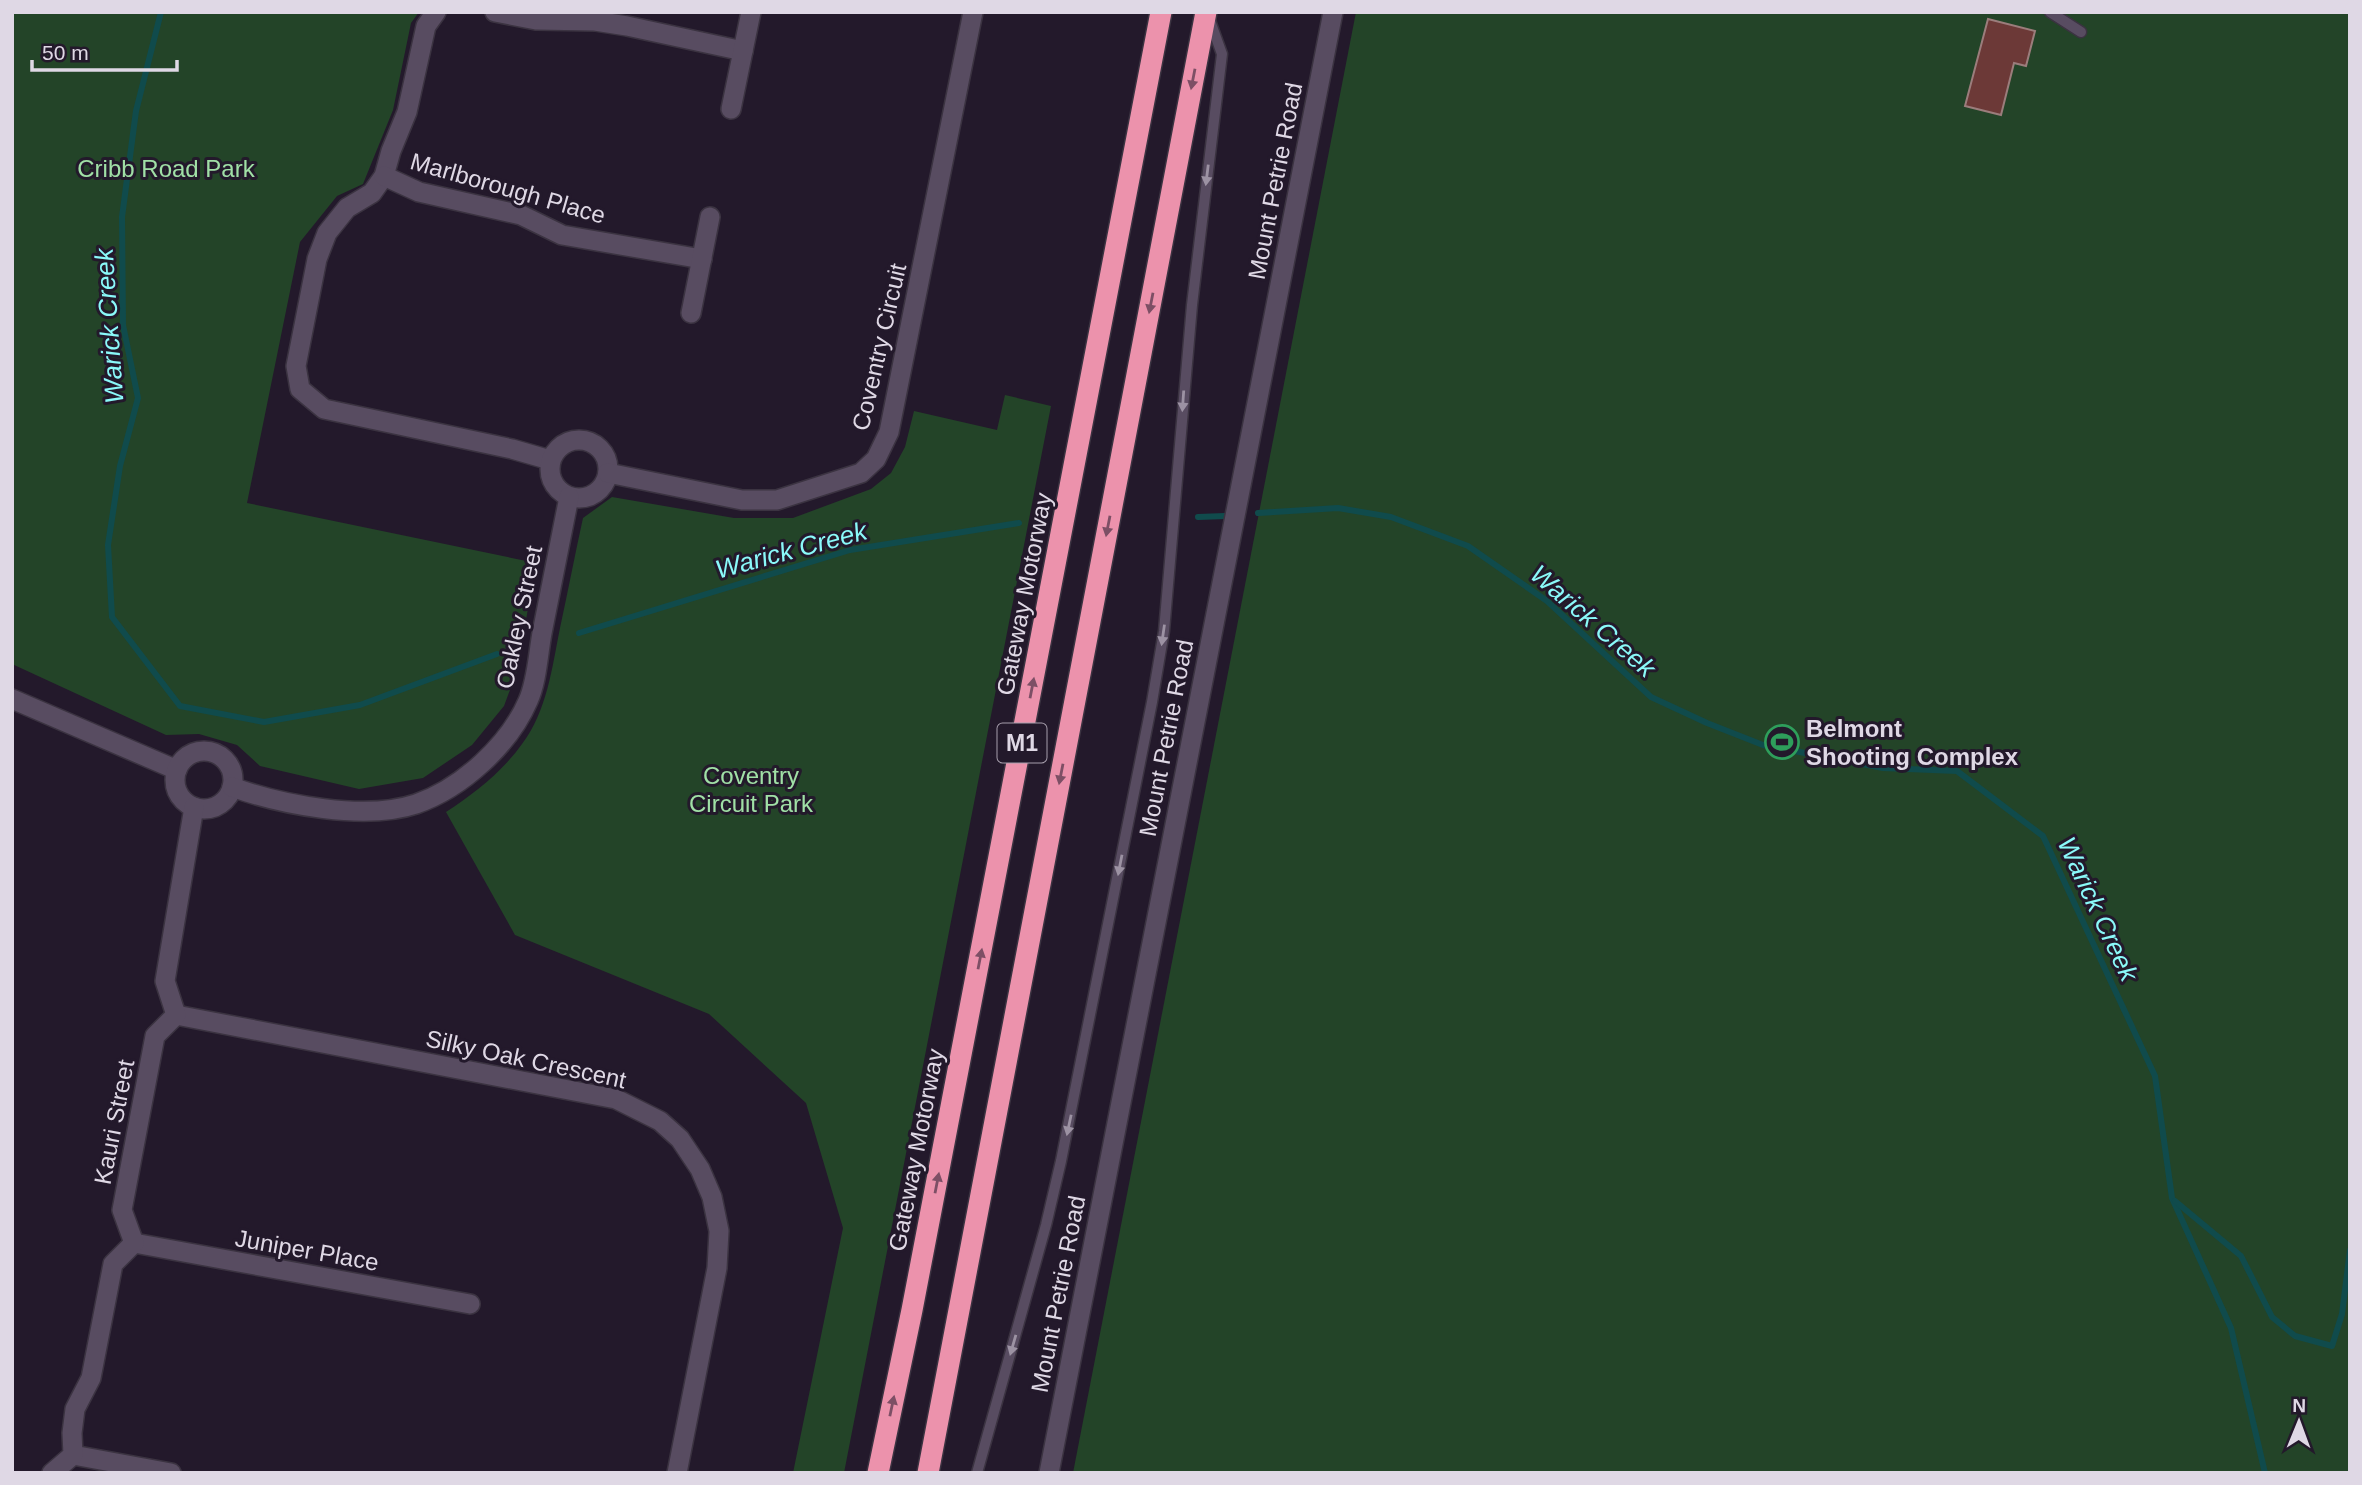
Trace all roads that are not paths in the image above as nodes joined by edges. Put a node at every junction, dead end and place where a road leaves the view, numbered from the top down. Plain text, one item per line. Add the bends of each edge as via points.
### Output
1 (436, 12) edge
2 (495, 12) edge
3 (751, 12) edge
4 (973, 12) edge
5 (1161, 12) edge
6 (1206, 12) edge
7 (1333, 12) edge
8 (2050, 12) edge
9 (2081, 32) dead end
10 (743, 51) junction
11 (731, 109) dead end
12 (384, 176) junction
13 (710, 218) dead end
14 (702, 259) junction
15 (691, 313) dead end
16 (550, 460) junction
17 (608, 473) junction
18 (569, 497) junction
19 (12, 699) edge
20 (177, 770) junction
21 (232, 787) junction
22 (194, 807) junction
23 (176, 1014) junction
24 (134, 1243) junction
25 (470, 1304) dead end
26 (73, 1455) junction
27 (52, 1473) edge
28 (171, 1473) edge
29 (677, 1473) edge
30 (878, 1473) edge
31 (928, 1473) edge
32 (977, 1473) edge
33 (1049, 1473) edge

1 - 12 street via 426,26 407,112
2 - 10 street via 536,20 627,26
3 - 10 street
4 - 17 street, Coventry Circuit via 889,432 876,458 861,473 777,500 742,500
30 -> 5 highway, Gateway Motorway / M1
6 -> 31 highway, M1
6 -> 32 lane via 1222,54 1189,330 1164,631 1061,1161
7 - 33 street, Mount Petrie Road
8 - 9 lane
10 - 11 street
12 - 14 street, Marlborough Place via 419,192 521,215 562,235
12 - 16 street via 372,193 347,208 327,233 317,259 296,366 300,389 324,410
13 - 14 street
14 - 15 street
16 - 17 street via 564,443 585,440 603,452
16 - 18 street via 552,482
17 - 18 street via 594,494
18 - 21 street, Oakley Street via 528,700 511,732 486,761 416,804 377,810 296,804
19 - 20 street
20 - 21 street via 192,754 213,753 229,766
20 - 22 street via 177,792
21 - 22 street via 218,806
22 - 23 street via 165,981
23 - 24 street, Kauri Street via 155,1036 122,1210
23 - 29 street, Silky Oak Crescent via 616,1099 660,1121 680,1139 712,1197 719,1231 717,1268
24 - 25 street, Juniper Place
24 - 26 street via 113,1264 91,1378 75,1409
26 - 27 street
26 - 28 street

